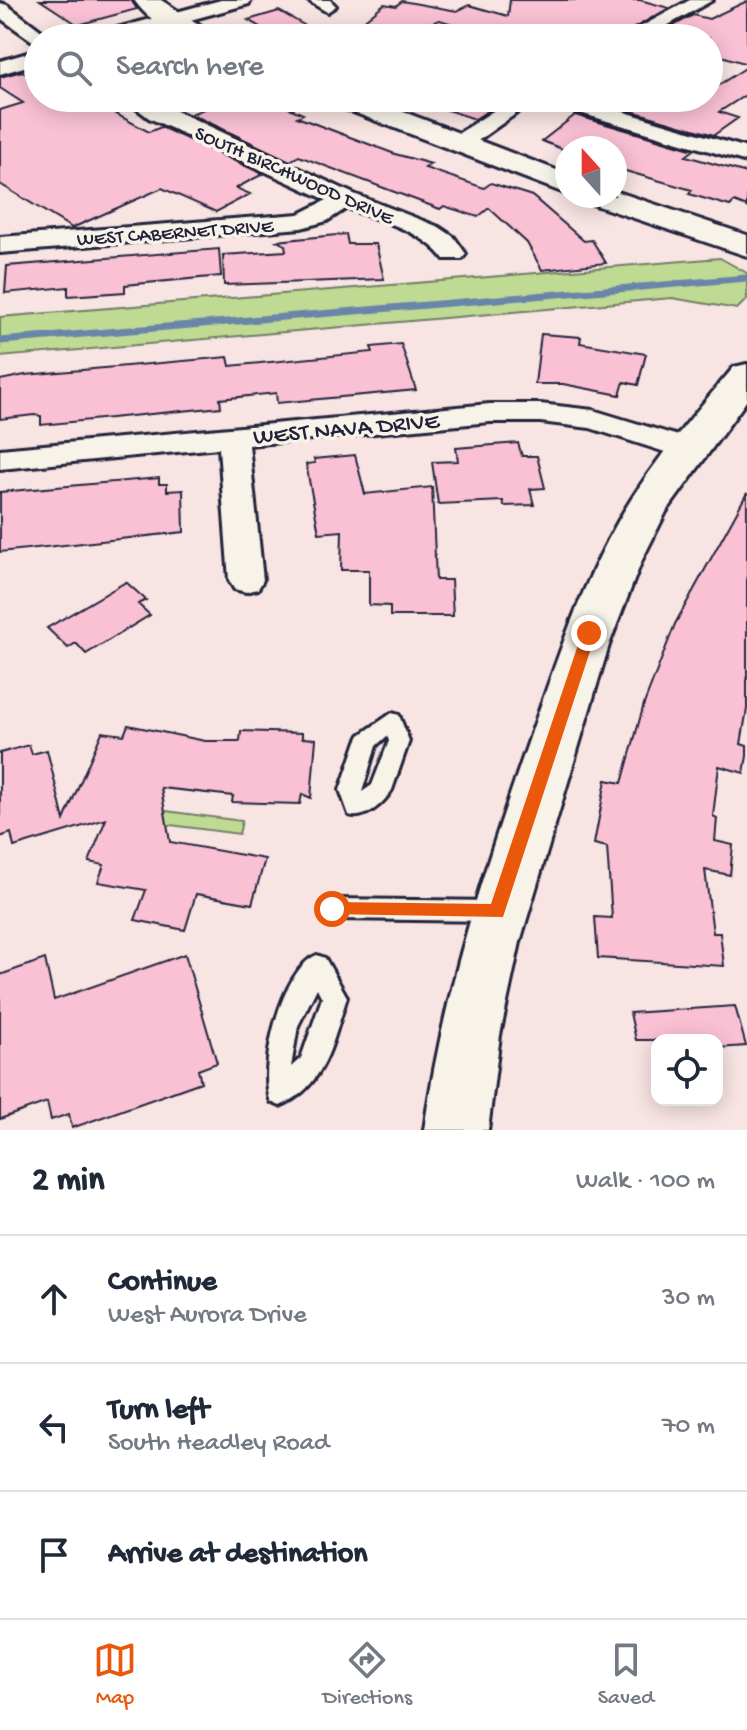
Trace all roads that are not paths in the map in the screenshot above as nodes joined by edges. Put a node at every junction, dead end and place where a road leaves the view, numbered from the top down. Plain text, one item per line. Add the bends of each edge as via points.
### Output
1 (146, 0) edge
2 (242, 0) edge
3 (694, 1) edge
4 (0, 9) edge
5 (170, 19) junction
6 (152, 24) edge
7 (180, 24) edge
8 (654, 24) edge
9 (24, 26) edge
10 (24, 60) edge
11 (0, 68) edge
12 (155, 112) edge
13 (377, 112) edge
14 (506, 112) edge
15 (603, 112) edge
16 (458, 144) junction
17 (746, 153) edge
18 (555, 180) edge
19 (345, 199) junction
20 (627, 205) edge
21 (0, 245) edge
22 (747, 246) edge
23 (453, 254) dead end
24 (747, 375) edge
25 (233, 437) junction
26 (687, 449) junction
27 (0, 459) edge
28 (246, 580) dead end
29 (332, 909) dead end
30 (497, 911) junction
31 (456, 1130) edge

1 - 5 street
2 - 5 street
3 - 8 street
4 - 9 street
5 - 6 street
5 - 7 street
10 - 11 street
12 - 19 street, SOUTH BIRCHWOOD DRIVE
13 - 16 street
14 - 16 street
15 - 17 street
16 - 18 street
19 - 21 street, WEST CABERNET DRIVE via 301,221
19 - 23 street, SOUTH BIRCHWOOD DRIVE via 430,232
20 - 22 street
24 - 26 street
25 - 26 street, WEST NAVA DRIVE via 540,413 593,419
25 - 27 street, WEST NAVA DRIVE
25 - 28 street
26 - 30 street via 634,532 589,633
29 - 30 lane
30 - 31 street via 461,1075

